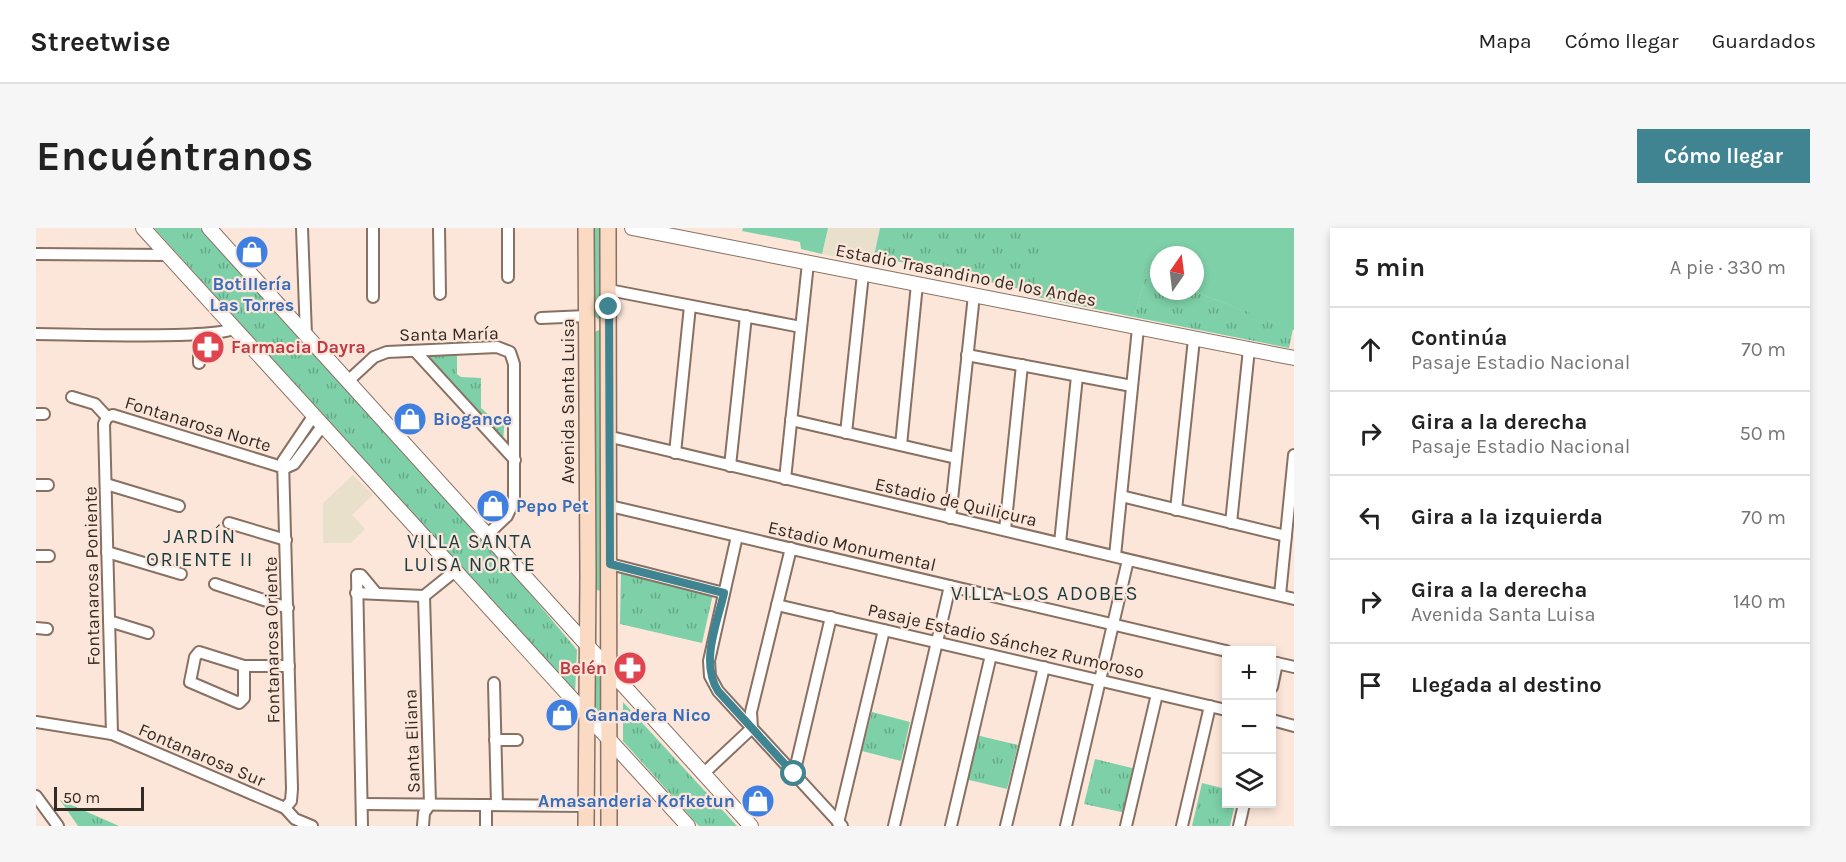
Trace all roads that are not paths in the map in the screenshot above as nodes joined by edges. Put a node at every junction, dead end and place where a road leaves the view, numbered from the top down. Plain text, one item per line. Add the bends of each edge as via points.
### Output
1 (143, 228) edge
2 (302, 228) edge
3 (373, 228) edge
4 (439, 228) edge
5 (508, 228) edge
6 (586, 228) edge
7 (609, 228) edge
8 (632, 228) edge
9 (212, 229) edge
10 (36, 254) edge
11 (168, 255) junction
12 (808, 263) junction
13 (863, 274) junction
14 (508, 277) dead end
15 (917, 284) junction
16 (609, 290) junction
17 (440, 294) dead end
18 (974, 295) junction
19 (373, 297) dead end
20 (690, 306) junction
21 (609, 307) junction
22 (587, 312) junction
23 (746, 316) junction
24 (541, 318) dead end
25 (801, 327) junction
26 (235, 328) junction
27 (1138, 328) junction
28 (36, 334) edge
29 (199, 334) junction
30 (306, 335) junction
31 (1194, 339) junction
32 (1249, 349) junction
33 (415, 351) junction
34 (967, 355) junction
35 (1294, 358) edge
36 (199, 363) dead end
37 (1023, 365) junction
38 (1077, 376) junction
39 (348, 381) junction
40 (1132, 386) junction
41 (72, 398) dead end
42 (107, 417) junction
43 (318, 420) junction
44 (791, 420) junction
45 (846, 433) junction
46 (611, 437) junction
47 (901, 446) junction
48 (675, 453) junction
49 (1294, 455) edge
50 (956, 458) junction
51 (515, 460) junction
52 (730, 466) junction
53 (285, 468) junction
54 (785, 479) junction
55 (106, 484) junction
56 (36, 485) edge
57 (48, 485) dead end
58 (1121, 496) junction
59 (179, 506) dead end
60 (610, 506) junction
61 (1176, 510) junction
62 (950, 518) junction
63 (1231, 523) junction
64 (229, 524) dead end
65 (1005, 530) junction
66 (488, 534) junction
67 (737, 536) junction
68 (1286, 536) junction
69 (286, 540) junction
70 (1060, 543) junction
71 (791, 548) junction
72 (108, 552) junction
73 (36, 556) edge
74 (49, 556) dead end
75 (1114, 556) junction
76 (1128, 560) junction
77 (610, 564) junction
78 (455, 571) junction
79 (181, 574) dead end
80 (215, 584) dead end
81 (950, 586) junction
82 (356, 593) junction
83 (376, 593) junction
84 (724, 593) junction
85 (1280, 595) junction
86 (424, 596) junction
87 (1294, 598) edge
88 (777, 605) junction
89 (288, 608) junction
90 (831, 617) junction
91 (109, 621) junction
92 (1113, 624) junction
93 (884, 630) junction
94 (148, 633) dead end
95 (937, 642) junction
96 (588, 644) junction
97 (1222, 650) edge
98 (991, 655) junction
99 (1276, 662) edge
100 (244, 666) junction
101 (290, 666) junction
102 (1044, 667) junction
103 (1294, 667) edge
104 (610, 670) junction
105 (1100, 680) junction
106 (494, 683) dead end
107 (1157, 694) junction
108 (1210, 706) junction
109 (1222, 709) edge
110 (587, 717) junction
111 (1276, 721) edge
112 (36, 722) edge
113 (1294, 726) edge
114 (752, 728) junction
115 (112, 734) junction
116 (495, 740) junction
117 (517, 740) dead end
118 (608, 741) junction
119 (703, 774) junction
120 (794, 774) junction
121 (36, 796) edge
122 (362, 804) junction
123 (430, 804) junction
124 (492, 805) junction
125 (586, 806) junction
126 (285, 808) junction
127 (1243, 808) edge
128 (840, 824) edge
129 (58, 826) edge
130 (312, 826) edge
131 (362, 826) edge
132 (423, 826) edge
133 (486, 826) edge
134 (586, 826) edge
135 (609, 826) edge
136 (688, 826) edge
137 (751, 826) edge
138 (894, 826) edge
139 (951, 826) edge
140 (1006, 826) edge
141 (1066, 826) edge
142 (1126, 826) edge
143 (1182, 826) edge
144 (1239, 826) edge

1 - 11 street
2 - 30 street
3 - 19 street
4 - 17 street
5 - 14 street
6 - 22 main road, Avenida Santa Luisa
7 - 16 main road
8 - 12 street, Estadio Trasandino de los Andes
9 - 30 street
10 - 11 street
11 - 26 street
12 - 13 street, Estadio Trasandino de los Andes
12 - 25 street
13 - 15 street, Estadio Trasandino de los Andes
13 - 45 street
15 - 18 street, Estadio Trasandino de los Andes
15 - 47 street
16 - 20 street
16 - 21 main road
18 - 27 street, Estadio Trasandino de los Andes
18 - 34 street
20 - 23 street
20 - 48 street
21 - 22 main road via 598,325 590,322
21 - 46 main road
22 - 24 street
22 - 96 main road, Avenida Santa Luisa
23 - 25 street
23 - 52 street
25 - 44 street
26 - 29 street
26 - 43 street
27 - 31 street, Estadio Trasandino de los Andes
27 - 40 street
28 - 29 street
29 - 36 street
30 - 39 street
31 - 32 street, Estadio Trasandino de los Andes
31 - 61 street
32 - 35 street, Estadio Trasandino de los Andes
32 - 63 street
33 - 39 street, Santa María via 379,354
33 - 51 street
33 - 51 street, Santa María via 497,347 510,352 514,364
34 - 37 street
34 - 50 street
37 - 38 street
37 - 65 street
38 - 40 street
38 - 70 street
39 - 66 street
40 - 58 street
41 - 42 street, Fontanarosa Norte via 95,404
42 - 53 street, Fontanarosa Norte via 113,415
42 - 55 street, Fontanarosa Poniente
43 - 53 street via 284,457
43 - 78 street
44 - 45 street
44 - 54 street
45 - 47 street
46 - 48 street, Estadio de Quilicura
46 - 60 main road
47 - 50 street
48 - 52 street, Estadio de Quilicura
49 - 68 street
50 - 62 street
51 - 66 street, Santa María via 513,507
52 - 54 street, Estadio de Quilicura
53 - 69 street, Fontanarosa Oriente
54 - 62 street, Estadio de Quilicura
55 - 59 street
55 - 72 street, Fontanarosa Poniente
56 - 57 street
58 - 61 street
58 - 75 street
60 - 67 street, Estadio Monumental
60 - 77 main road
61 - 63 street
62 - 65 street, Estadio de Quilicura
63 - 68 street
64 - 69 street
65 - 70 street, Estadio de Quilicura
66 - 96 street
67 - 71 street, Estadio Monumental
67 - 84 street
68 - 85 street
69 - 89 street, Fontanarosa Oriente
70 - 75 street, Estadio de Quilicura
71 - 81 street, Estadio Monumental
71 - 88 street
72 - 79 street
72 - 91 street, Fontanarosa Poniente
73 - 74 street
75 - 76 street, Estadio de Quilicura
76 - 85 street, Estadio de Quilicura
76 - 92 street
77 - 84 street
77 - 104 main road
78 - 86 street
78 - 110 street
80 - 89 street
81 - 92 street, Estadio Monumental
81 - 95 street
82 - 83 street
82 - 83 street via 359,574
82 - 122 street
83 - 86 street
84 - 114 street via 710,654 710,676 718,691
85 - 87 street, Estadio de Quilicura
86 - 123 street, Santa Eliana
88 - 90 street, Pasaje Estadio Sánchez Rumoroso
88 - 114 street via 751,712
89 - 101 street, Fontanarosa Oriente
90 - 93 street, Pasaje Estadio Sánchez Rumoroso
90 - 120 street
91 - 94 street
91 - 115 street, Fontanarosa Poniente
92 - 97 street, Estadio Monumental
92 - 105 street
93 - 95 street, Pasaje Estadio Sánchez Rumoroso
93 - 128 street
95 - 98 street, Pasaje Estadio Sánchez Rumoroso
95 - 138 street
96 - 104 street
96 - 110 main road, Avenida Santa Luisa
98 - 102 street, Pasaje Estadio Sánchez Rumoroso
98 - 139 street
99 - 103 street
100 - 100 street via 197,653 190,682 239,703 244,698
100 - 101 street
101 - 126 street, Fontanarosa Oriente via 292,789 291,801
102 - 105 street, Pasaje Estadio Sánchez Rumoroso
102 - 140 street
104 - 118 main road
104 - 119 street
105 - 107 street, Pasaje Estadio Sánchez Rumoroso
105 - 141 street
106 - 116 street
107 - 108 street, Pasaje Estadio Sánchez Rumoroso
107 - 142 street
108 - 109 street, Pasaje Estadio Sánchez Rumoroso
108 - 143 street
110 - 118 street
110 - 125 main road, Avenida Santa Luisa
111 - 113 street
112 - 115 street, Fontanarosa Sur
114 - 119 street
114 - 120 street
115 - 126 street, Fontanarosa Sur
116 - 117 street
116 - 124 street
118 - 135 main road
118 - 136 street
119 - 137 street
120 - 128 street
121 - 129 street
122 - 123 street
122 - 131 street
123 - 124 street, Santa Eliana
123 - 132 street
124 - 125 street, Santa Eliana
124 - 133 street
125 - 134 main road, Avenida Santa Luisa
126 - 130 street, Fontanarosa Sur via 295,819
127 - 144 street

